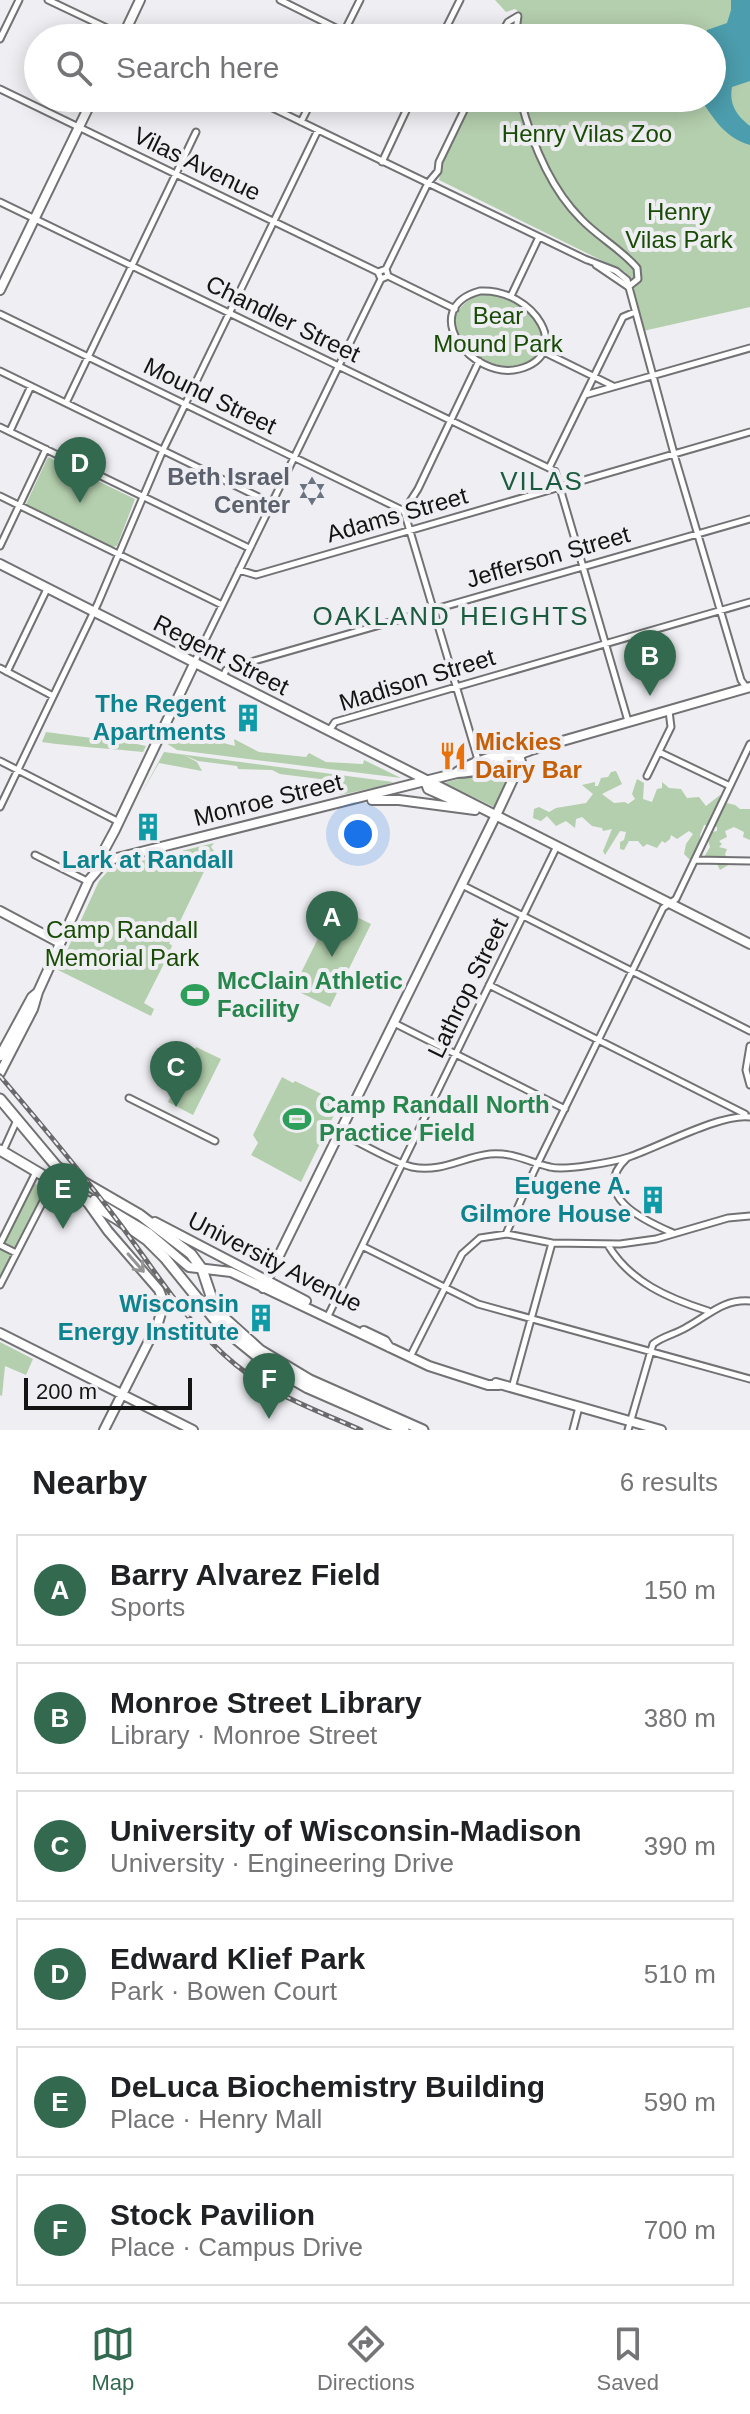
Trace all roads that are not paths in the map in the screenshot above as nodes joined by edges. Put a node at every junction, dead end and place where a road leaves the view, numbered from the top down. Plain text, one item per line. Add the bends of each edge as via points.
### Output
1 (19, 0) edge
2 (48, 0) edge
3 (140, 0) edge
4 (280, 0) edge
5 (360, 0) edge
6 (460, 0) edge
7 (98, 24) edge
8 (130, 24) edge
9 (323, 24) edge
10 (348, 24) edge
11 (448, 24) edge
12 (506, 24) edge
13 (517, 24) edge
14 (0, 39) edge
15 (0, 89) edge
16 (24, 101) edge
17 (48, 112) edge
18 (86, 112) edge
19 (281, 112) edge
20 (306, 112) edge
21 (405, 112) edge
22 (463, 112) edge
23 (525, 112) edge
24 (301, 122) junction
25 (79, 127) junction
26 (318, 130) junction
27 (196, 132) dead end
28 (382, 162) junction
29 (176, 174) junction
30 (428, 183) junction
31 (0, 202) edge
32 (34, 218) junction
33 (274, 221) junction
34 (539, 237) junction
35 (132, 266) junction
36 (385, 275) junction
37 (628, 287) junction
38 (0, 290) edge
39 (511, 296) junction
40 (455, 309) junction
41 (635, 312) junction
42 (229, 313) junction
43 (0, 314) edge
44 (750, 348) edge
45 (542, 351) junction
46 (88, 357) junction
47 (479, 361) junction
48 (338, 365) junction
49 (0, 371) edge
50 (593, 376) junction
51 (652, 376) junction
52 (31, 386) junction
53 (614, 387) junction
54 (584, 395) junction
55 (66, 403) junction
56 (186, 404) junction
57 (450, 420) junction
58 (0, 427) edge
59 (10, 431) junction
60 (750, 432) edge
61 (46, 449) junction
62 (163, 450) junction
63 (674, 454) junction
64 (294, 457) junction
65 (549, 468) junction
66 (561, 487) junction
67 (0, 496) edge
68 (143, 496) junction
69 (271, 503) junction
70 (19, 506) junction
71 (404, 511) junction
72 (750, 519) edge
73 (411, 530) junction
74 (697, 534) junction
75 (0, 546) edge
76 (249, 548) junction
77 (118, 554) junction
78 (0, 564) edge
79 (583, 565) junction
80 (239, 570) junction
81 (47, 589) junction
82 (750, 602) edge
83 (222, 605) junction
84 (433, 608) junction
85 (719, 611) junction
86 (93, 613) junction
87 (605, 643) junction
88 (194, 664) junction
89 (0, 668) edge
90 (7, 672) junction
91 (222, 678) junction
92 (456, 687) junction
93 (749, 688) edge
94 (53, 696) junction
95 (669, 710) junction
96 (629, 722) junction
97 (329, 732) junction
98 (750, 744) edge
99 (659, 752) junction
100 (518, 755) junction
101 (743, 759) junction
102 (0, 761) edge
103 (750, 762) edge
104 (480, 766) junction
105 (18, 770) junction
106 (647, 776) dead end
107 (425, 781) junction
108 (730, 786) junction
109 (398, 789) junction
110 (443, 797) junction
111 (344, 802) junction
112 (473, 805) junction
113 (0, 807) edge
114 (495, 815) junction
115 (119, 822) junction
116 (557, 846) junction
117 (35, 855) dead end
118 (695, 860) junction
119 (105, 861) junction
120 (750, 861) edge
121 (88, 882) junction
122 (461, 885) junction
123 (669, 903) junction
124 (0, 911) edge
125 (523, 916) junction
126 (60, 943) junction
127 (750, 944) edge
128 (632, 971) junction
129 (489, 985) junction
130 (393, 1023) junction
131 (750, 1031) edge
132 (13, 1038) junction
133 (599, 1041) junction
134 (0, 1045) edge
135 (750, 1046) edge
136 (456, 1054) junction
137 (0, 1056) edge
138 (0, 1073) edge
139 (750, 1085) edge
140 (129, 1098) dead end
141 (0, 1099) edge
142 (565, 1109) junction
143 (750, 1117) edge
144 (17, 1120) junction
145 (339, 1132) junction
146 (215, 1141) dead end
147 (1, 1151) edge
148 (628, 1158) junction
149 (402, 1163) junction
150 (539, 1163) junction
151 (36, 1171) junction
152 (53, 1182) junction
153 (87, 1202) junction
154 (750, 1214) edge
155 (140, 1215) junction
156 (506, 1234) junction
157 (674, 1234) junction
158 (552, 1243) junction
159 (0, 1244) edge
160 (608, 1245) junction
161 (362, 1246) junction
162 (16, 1253) junction
163 (202, 1269) junction
164 (265, 1284) junction
165 (0, 1285) edge
166 (444, 1287) junction
167 (750, 1301) edge
168 (708, 1311) junction
169 (328, 1316) junction
170 (531, 1319) junction
171 (0, 1333) edge
172 (650, 1352) junction
173 (409, 1357) junction
174 (750, 1379) edge
175 (512, 1389) junction
176 (122, 1395) junction
177 (579, 1407) junction
178 (630, 1426) edge
179 (104, 1430) edge
180 (193, 1430) edge
181 (404, 1430) edge
182 (423, 1430) edge
183 (573, 1430) edge
184 (661, 1430) edge

1 - 14 street
2 - 7 street
3 - 8 street
4 - 9 street
5 - 10 street
6 - 11 street
12 - 13 street via 518,16
15 - 16 street, Vilas Avenue
17 - 25 street, Vilas Avenue
18 - 25 street
19 - 24 street
20 - 24 street
21 - 28 street
22 - 30 street
23 - 37 street via 546,169 579,218 637,268 638,279
24 - 26 street
25 - 29 street, Vilas Avenue
25 - 32 street
26 - 28 street
26 - 33 street
27 - 29 street
28 - 30 street
29 - 33 street, Vilas Avenue
29 - 35 street
30 - 34 street
30 - 36 street
31 - 32 street, Chandler Street
32 - 35 street, Chandler Street
32 - 38 street
33 - 36 street, Vilas Avenue
33 - 42 street
34 - 37 street
34 - 39 street
35 - 42 street, Chandler Street
35 - 46 street
36 - 40 street
36 - 48 street
37 - 41 street
39 - 40 street via 480,291
39 - 45 street via 540,319
40 - 47 street via 455,339
41 - 50 street via 623,317
41 - 51 street
42 - 48 street, Chandler Street
42 - 56 street
43 - 46 street, Mound Street
44 - 51 street
45 - 47 street via 516,369
45 - 50 street
46 - 55 street
46 - 56 street, Mound Street
47 - 57 street
48 - 57 street, Chandler Street
48 - 64 street
49 - 52 street
50 - 53 street
50 - 54 street
51 - 53 street
51 - 63 street
52 - 55 street
52 - 59 street
53 - 54 street
54 - 65 street
55 - 62 street
56 - 62 street
56 - 64 street, Mound Street
57 - 65 street, Chandler Street
57 - 71 street
58 - 59 street
59 - 61 street
60 - 63 street, Adams Street
61 - 68 street
61 - 70 street
62 - 68 street
62 - 69 street
63 - 66 street, Adams Street
63 - 74 street
64 - 69 street
64 - 71 street, Mound Street
65 - 66 street via 557,473
66 - 73 street, Adams Street
66 - 79 street
67 - 70 street
68 - 76 street
68 - 77 street
69 - 76 street
70 - 75 street
70 - 77 street
71 - 73 street
72 - 74 street, Jefferson Street
73 - 80 street, Adams Street via 256,575
73 - 84 street
74 - 79 street, Jefferson Street
74 - 85 street
76 - 80 street
77 - 83 street
77 - 86 street
78 - 81 street, Regent Street
79 - 84 street, Jefferson Street
79 - 87 street
80 - 83 street
81 - 86 street, Regent Street
81 - 90 street
82 - 85 street, Madison Street
83 - 88 street
84 - 91 street, Jefferson Street via 247,663 226,670
84 - 92 street
85 - 87 street, Madison Street
85 - 93 street via 741,680
86 - 88 street, Regent Street
86 - 94 street
87 - 92 street, Madison Street
87 - 96 street
88 - 91 street, Regent Street
88 - 115 street
89 - 90 street
90 - 94 street
91 - 97 street, Regent Street
92 - 97 street, Madison Street via 335,722
92 - 104 street
93 - 95 street, Monroe Street
94 - 105 street
95 - 96 street, Monroe Street
95 - 99 street via 672,724
96 - 100 street, Monroe Street
97 - 107 street, Regent Street
98 - 101 street
99 - 106 street
99 - 108 street
100 - 104 street, Monroe Street
100 - 114 street via 521,762
101 - 103 street
101 - 108 street
102 - 105 street
104 - 107 street, Monroe Street
105 - 113 street
105 - 115 street
107 - 109 street, Monroe Street
107 - 110 street, Regent Street
107 - 112 street, Regent Street
108 - 118 street
109 - 110 street via 418,799
109 - 111 street, Monroe Street
110 - 112 street, Regent Street
111 - 112 street
111 - 119 street, Monroe Street
112 - 114 street, Regent Street
114 - 116 street, Regent Street
114 - 122 street
115 - 119 street
116 - 123 street, Regent Street
116 - 125 street, Lathrop Street
117 - 121 street
118 - 120 street
118 - 123 street
119 - 121 street
121 - 126 street
122 - 125 street
122 - 130 street
123 - 127 street, Regent Street
123 - 128 street
124 - 126 street
125 - 128 street
125 - 129 street, Lathrop Street
126 - 132 street via 37,1000
128 - 131 street
128 - 133 street
129 - 133 street
129 - 136 street, Lathrop Street
130 - 136 street
130 - 145 street
132 - 134 street
132 - 137 street
132 - 138 street
133 - 142 street
133 - 143 street
135 - 139 street
136 - 142 street
136 - 149 street, Lathrop Street
140 - 146 street
141 - 144 main road
142 - 150 street
143 - 148 street via 727,1118
144 - 147 street
144 - 155 main road via 57,1167
145 - 149 street
145 - 164 street
147 - 151 main road, University Avenue
148 - 150 street via 567,1169
148 - 157 street via 616,1176 620,1200 638,1218
149 - 150 street via 438,1168 489,1154
149 - 161 street, Lathrop Street
150 - 156 street
151 - 152 main road, University Avenue
151 - 159 street
152 - 153 main road
152 - 162 street
152 - 163 street, University Avenue via 158,1239 185,1265
153 -> 176 street via 164,1303
153 - 181 main road via 158,1250 220,1326 255,1356 308,1388
154 - 157 street
155 - 163 main road via 181,1245
155 - 164 street, University Avenue
156 - 158 street
156 - 166 street via 480,1238 467,1247
157 - 160 street
158 - 160 street
158 - 170 street
159 - 162 street
160 - 168 street via 650,1287
161 - 166 street
161 - 169 street, Lathrop Street
162 - 165 street
163 - 164 street, University Avenue via 226,1270
163 - 182 main road via 216,1307 245,1339 295,1373
164 - 169 street, University Avenue
166 - 170 street via 478,1304
166 - 173 street
167 - 168 street
168 - 172 street via 655,1342
169 - 173 street, University Avenue
170 - 172 street
170 - 175 street
171 - 176 street
172 - 174 street
172 - 178 street
173 - 175 street, University Avenue
175 - 177 street, University Avenue
176 - 179 street
176 - 180 street
177 - 178 street, University Avenue
177 - 183 street
178 - 184 street, University Avenue

